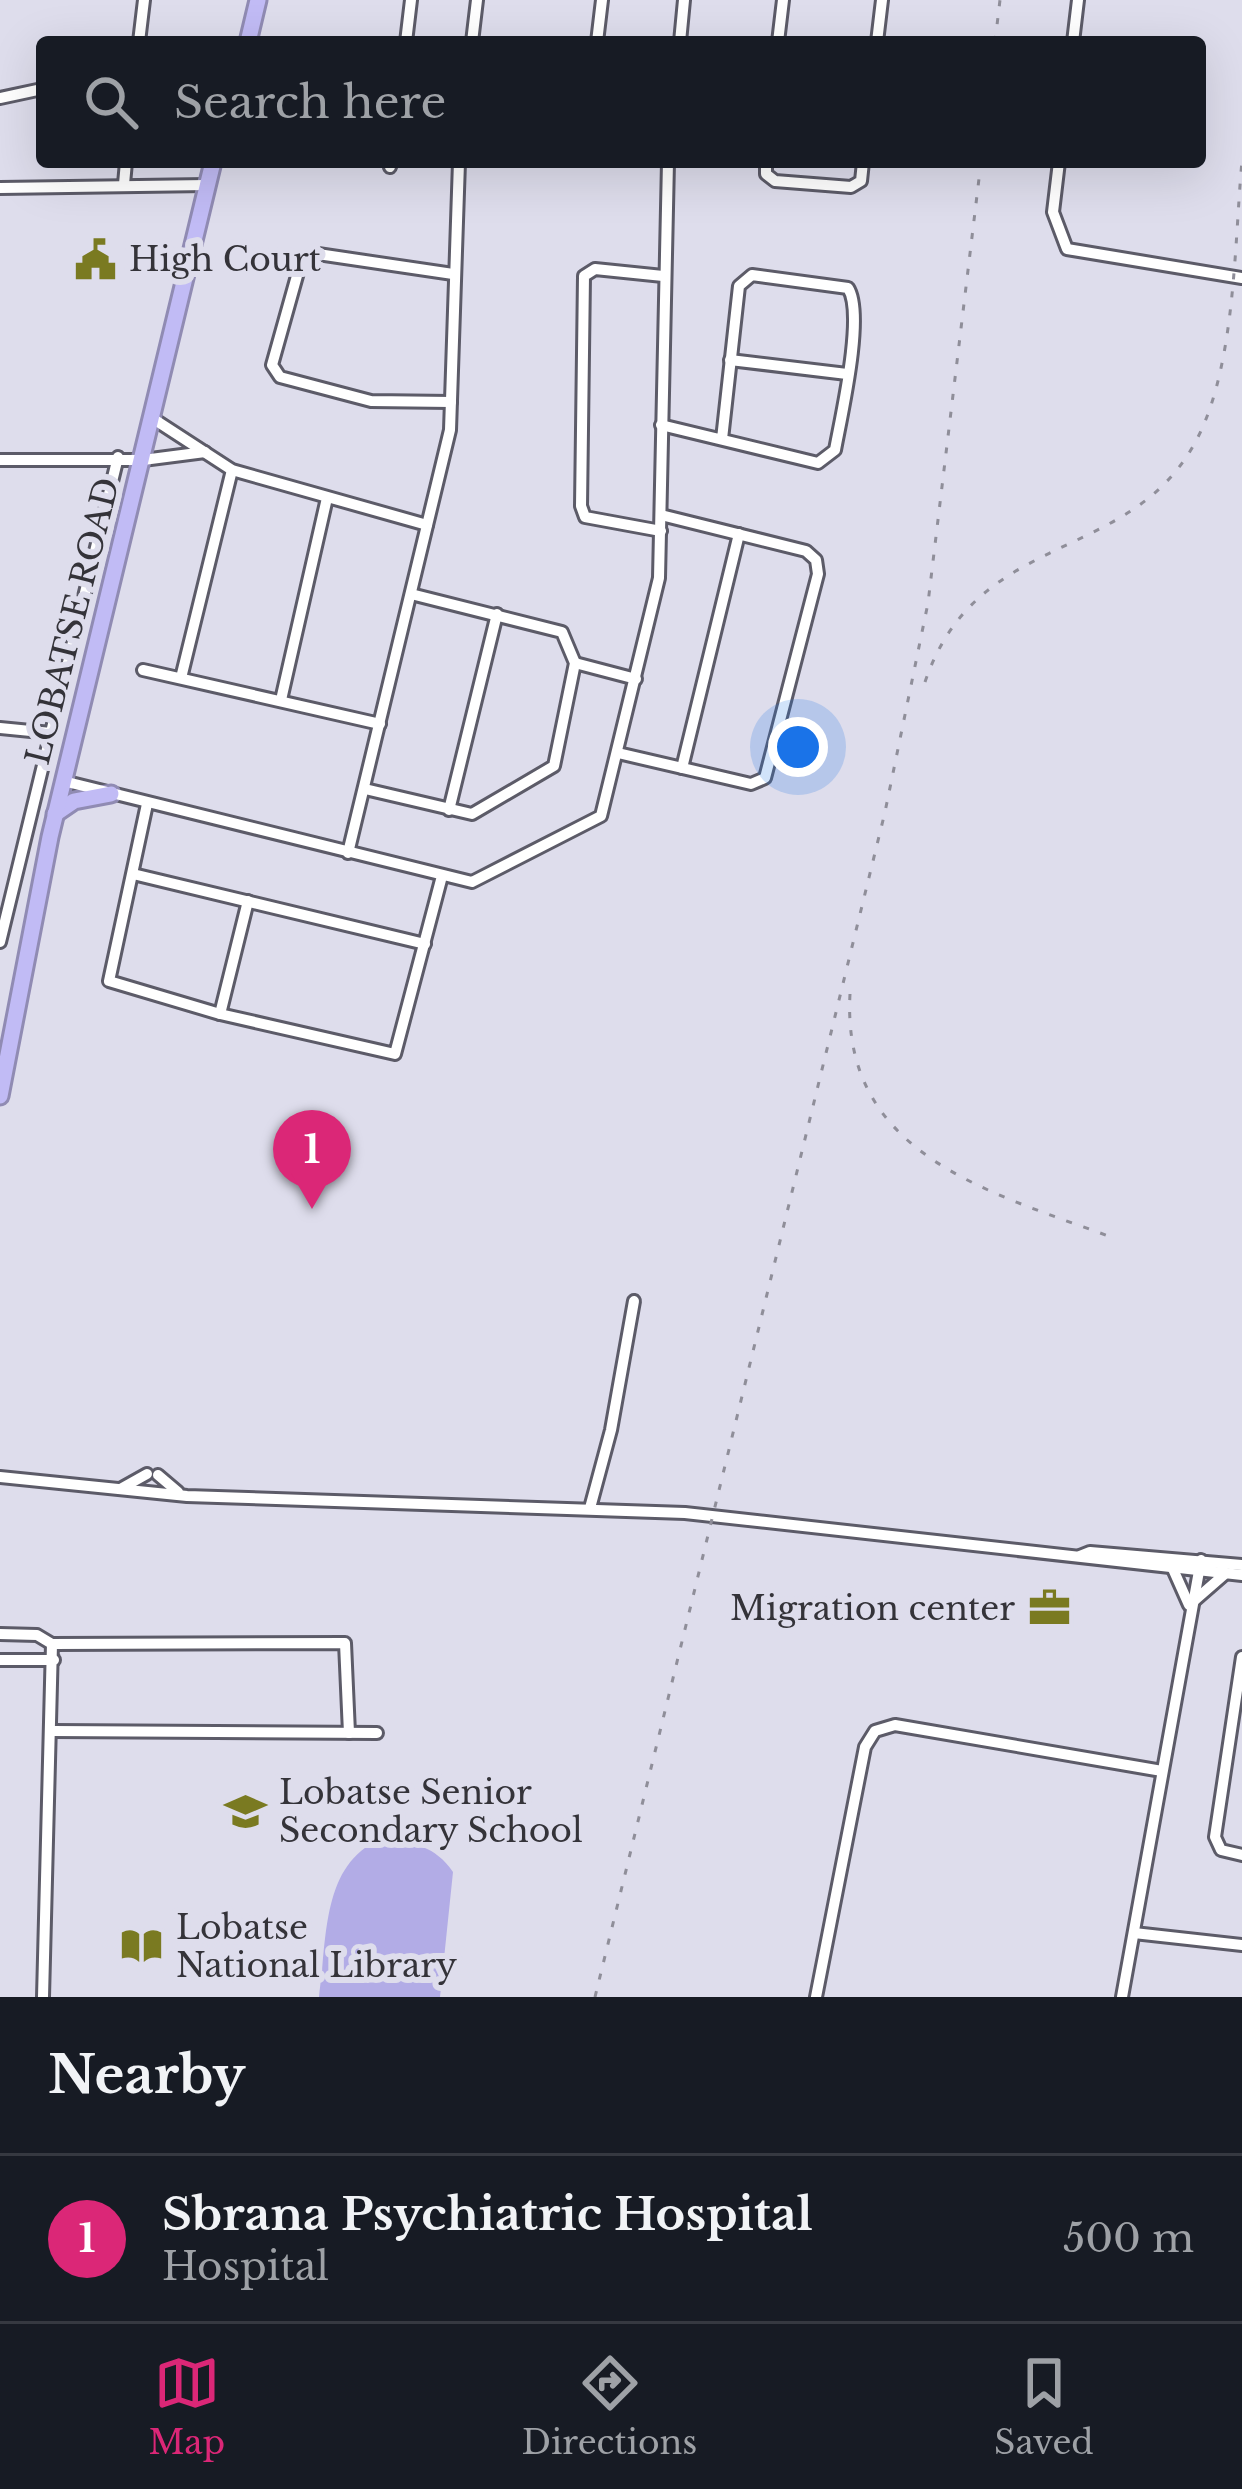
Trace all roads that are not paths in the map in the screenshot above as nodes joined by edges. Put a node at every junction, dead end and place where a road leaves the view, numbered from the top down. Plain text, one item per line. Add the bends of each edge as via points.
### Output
1 (144, 0) edge
2 (254, 0) edge
3 (411, 0) edge
4 (477, 0) edge
5 (602, 0) edge
6 (685, 0) edge
7 (783, 0) edge
8 (882, 0) edge
9 (1078, 0) edge
10 (140, 36) edge
11 (245, 36) edge
12 (407, 36) edge
13 (473, 36) edge
14 (598, 36) edge
15 (681, 36) edge
16 (779, 36) edge
17 (878, 36) edge
18 (1074, 36) edge
19 (36, 90) edge
20 (0, 98) edge
21 (126, 168) edge
22 (211, 168) edge
23 (459, 168) edge
24 (668, 168) edge
25 (766, 168) edge
26 (862, 168) edge
27 (1058, 168) edge
28 (124, 184) junction
29 (207, 185) junction
30 (0, 188) edge
31 (453, 274) junction
32 (663, 276) junction
33 (1242, 278) edge
34 (730, 360) junction
35 (847, 374) junction
36 (451, 402) junction
37 (152, 418) junction
38 (661, 424) junction
39 (722, 439) junction
40 (205, 452) junction
41 (118, 457) junction
42 (0, 460) edge
43 (143, 460) junction
44 (232, 470) junction
45 (327, 498) junction
46 (661, 515) junction
47 (427, 524) junction
48 (661, 531) junction
49 (739, 534) junction
50 (411, 594) junction
51 (497, 614) junction
52 (575, 664) junction
53 (143, 670) dead end
54 (181, 678) junction
55 (637, 679) junction
56 (281, 700) junction
57 (380, 724) junction
58 (0, 728) edge
59 (51, 734) junction
60 (618, 753) junction
61 (682, 768) junction
62 (63, 781) junction
63 (365, 789) junction
64 (110, 794) junction
65 (147, 804) junction
66 (449, 811) junction
67 (55, 814) junction
68 (348, 853) junction
69 (133, 874) junction
70 (442, 876) junction
71 (248, 902) junction
72 (0, 941) edge
73 (425, 944) junction
74 (220, 1014) junction
75 (0, 1096) edge
76 (634, 1301) dead end
77 (0, 1477) edge
78 (113, 1490) junction
79 (188, 1496) junction
80 (590, 1508) junction
81 (1080, 1556) junction
82 (1242, 1565) edge
83 (1200, 1566) junction
84 (1173, 1569) junction
85 (1226, 1574) junction
86 (1242, 1575) edge
87 (1190, 1608) junction
88 (0, 1634) edge
89 (52, 1644) junction
90 (1242, 1657) edge
91 (0, 1660) edge
92 (54, 1660) junction
93 (53, 1731) junction
94 (349, 1733) junction
95 (377, 1733) dead end
96 (1162, 1771) junction
97 (1242, 1856) edge
98 (1134, 1933) junction
99 (1242, 1945) edge
100 (43, 1997) edge
101 (816, 1997) edge
102 (1122, 1997) edge

1 - 10 street
2 - 11 highway
3 - 12 street
4 - 13 street
5 - 14 street
6 - 15 street
7 - 16 street
8 - 17 street
9 - 18 street
19 - 20 street
21 - 28 street
22 - 29 highway, LOBATSE ROAD
23 - 31 street
24 - 32 street
25 - 26 street via 775,181 851,187
27 - 33 street via 1054,219 1073,253
28 - 29 street
28 - 30 street
29 - 37 highway, LOBATSE ROAD
31 - 36 street
31 - 36 street via 302,258 272,365 280,376 365,400
32 - 38 street
32 - 48 street via 595,269 584,276 581,462 586,517
34 - 35 street
34 - 35 street via 739,286 752,275 848,288 854,302
34 - 39 street
35 - 39 street via 836,450 824,462
36 - 47 street
37 - 40 street
37 - 43 highway, LOBATSE ROAD
38 - 39 street
38 - 46 street
40 - 43 street
40 - 44 street
41 - 42 street
41 - 43 street
41 - 59 street
43 - 62 highway, LOBATSE ROAD
44 - 45 street
44 - 54 street
45 - 47 street
45 - 56 street
46 - 48 street
46 - 49 street
47 - 50 street
48 - 55 street
49 - 61 street
49 - 61 street via 813,556 818,574 768,776 751,784
50 - 51 street
50 - 57 street
51 - 52 street via 558,629
51 - 66 street
52 - 55 street
52 - 66 street via 550,771 476,813
53 - 54 street
54 - 56 street
55 - 60 street
56 - 57 street
57 - 63 street
58 - 59 street
59 - 72 street
60 - 61 street
60 - 70 street via 599,818 484,880
62 - 64 street
62 - 67 highway, LOBATSE ROAD
63 - 66 street
63 - 68 street
64 - 65 street
64 - 67 highway via 74,800
65 - 68 street
65 - 69 street
67 - 75 highway, LOBATSE ROAD
68 - 70 street
69 - 71 street
69 - 74 street via 110,982
70 - 73 street
71 - 73 street
71 - 74 street
73 - 74 street via 395,1054
76 - 80 street
77 - 78 street
78 - 79 street
78 - 79 street via 153,1474
79 - 80 street
80 - 81 street
81 - 83 street
81 - 84 street
82 - 83 street
83 - 84 street
83 - 85 street
83 - 87 street
84 - 87 street
85 - 86 street
85 - 87 street
87 - 96 street
88 - 89 street via 37,1635
89 - 92 street
89 - 94 street via 345,1643
90 - 97 street via 1215,1837 1220,1850
91 - 92 street
92 - 93 street
93 - 94 street
93 - 100 street
94 - 95 street
96 - 98 street
96 - 101 street via 895,1725 875,1730 865,1747
98 - 99 street
98 - 102 street

